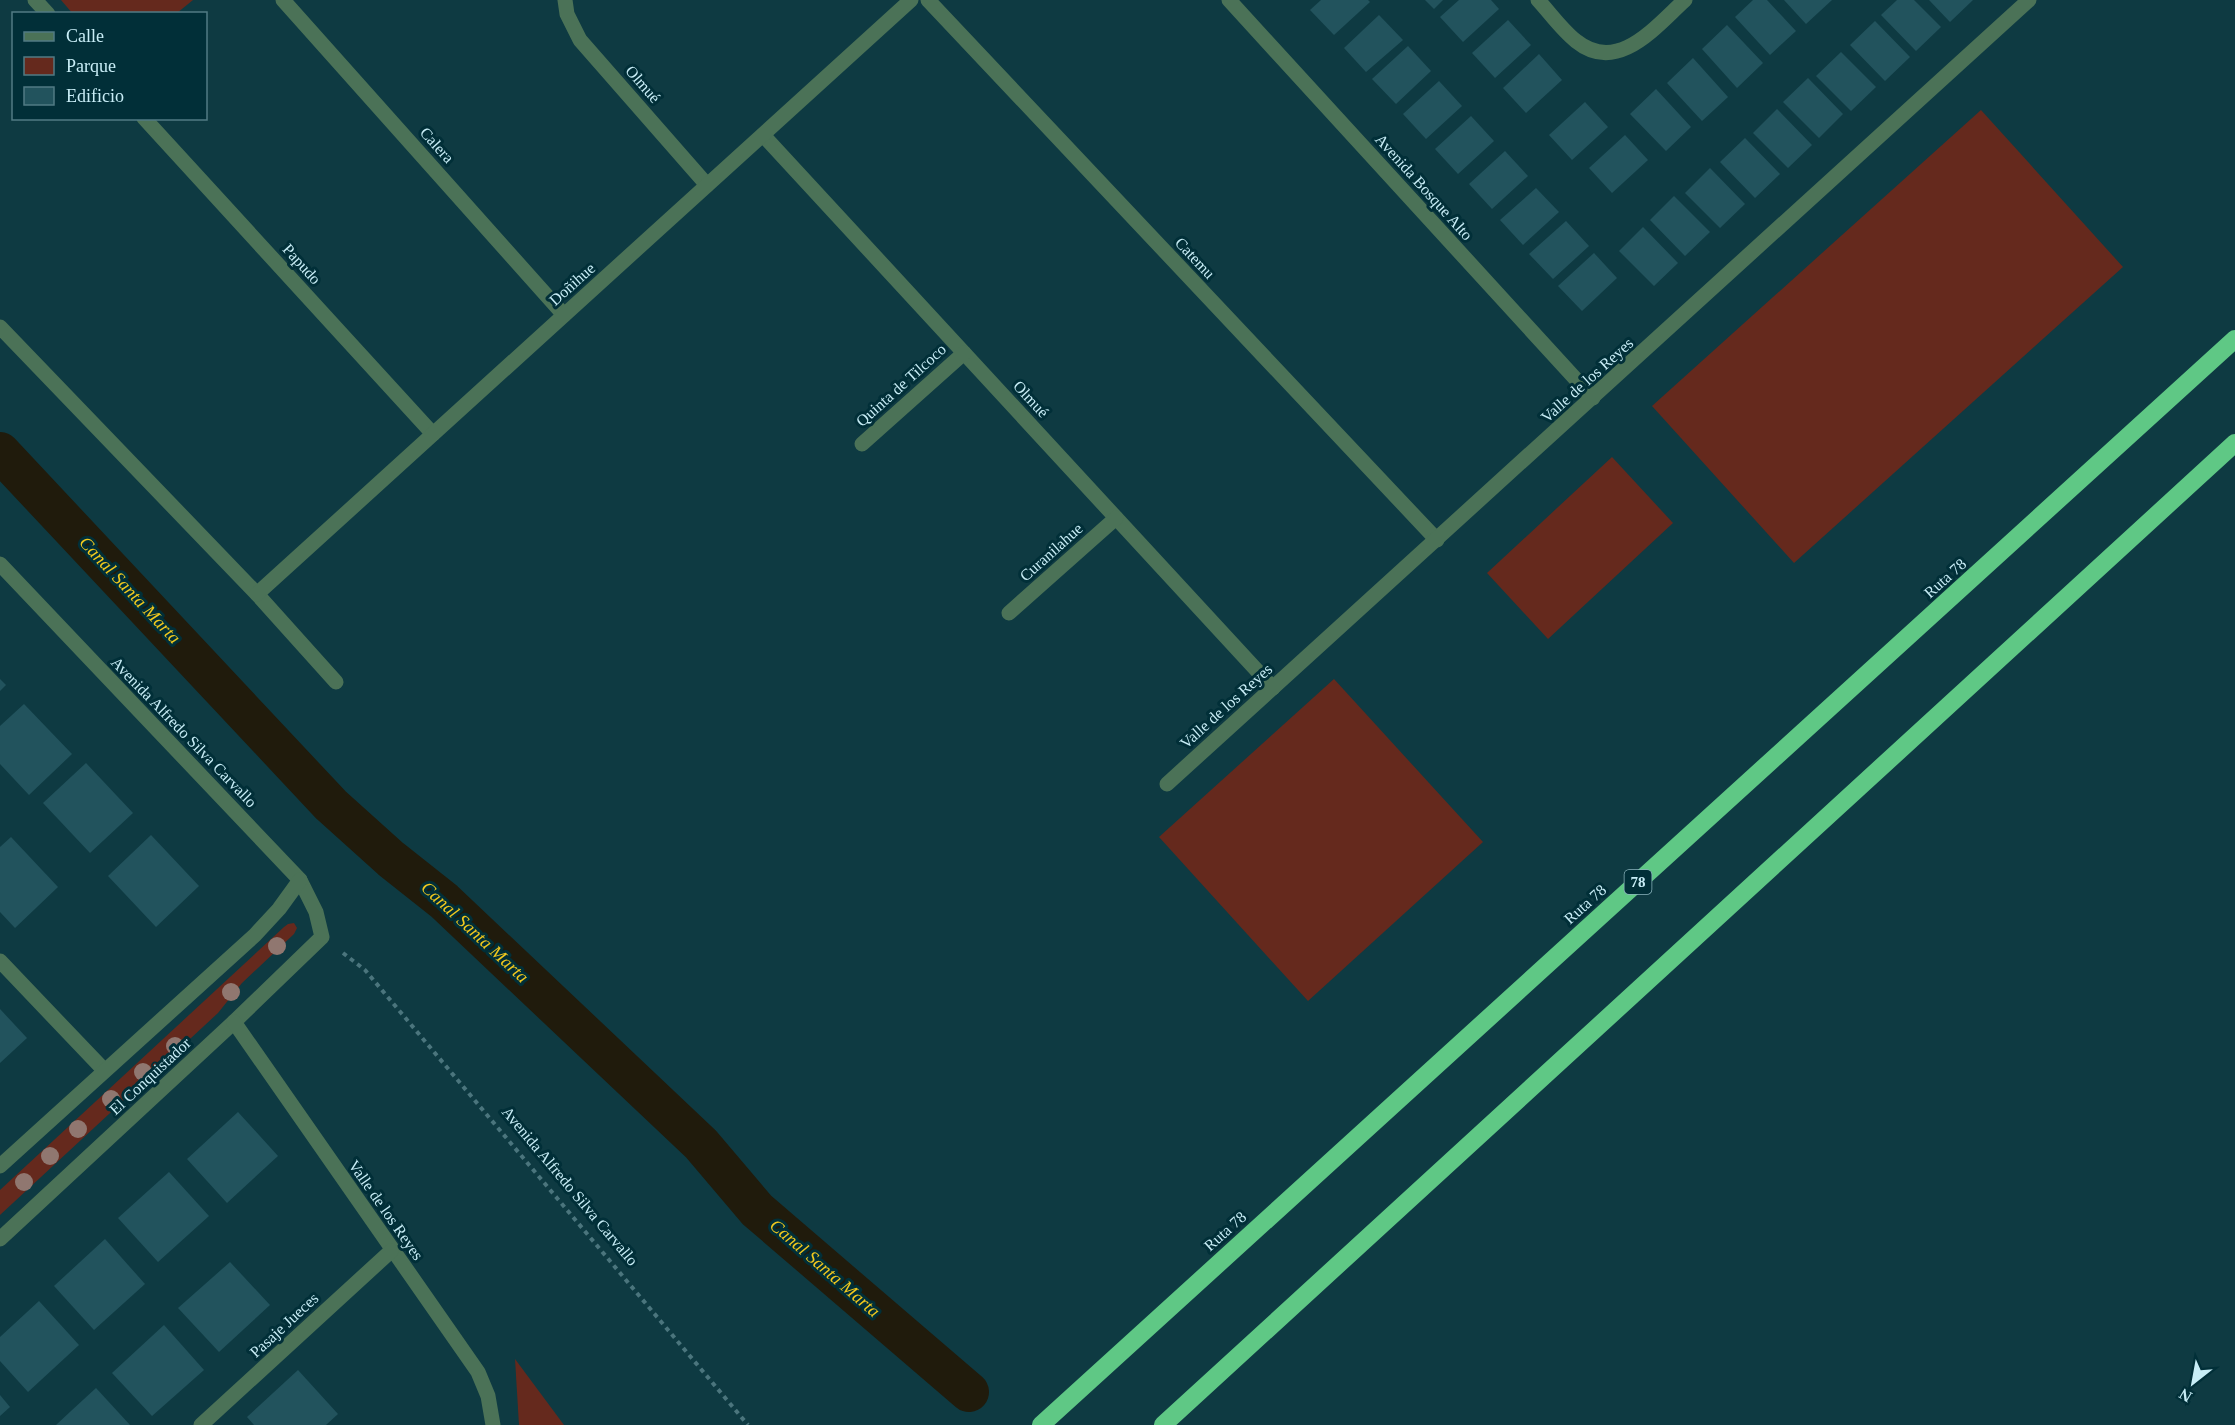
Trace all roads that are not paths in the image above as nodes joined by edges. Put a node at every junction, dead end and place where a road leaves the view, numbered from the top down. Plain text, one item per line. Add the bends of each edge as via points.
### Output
1 (35, 0) edge
2 (283, 0) edge
3 (565, 0) edge
4 (911, 0) edge
5 (928, 0) edge
6 (1229, 0) edge
7 (1538, 0) edge
8 (1685, 0) edge
9 (2029, 0) edge
10 (46, 12) edge
11 (146, 120) edge
12 (763, 135) junction
13 (707, 185) junction
14 (564, 315) junction
15 (0, 327) edge
16 (2235, 339) edge
17 (964, 353) junction
18 (1593, 398) junction
19 (433, 434) junction
20 (2235, 443) edge
21 (862, 444) dead end
22 (1116, 518) junction
23 (1437, 540) junction
24 (0, 564) edge
25 (257, 594) junction
26 (1009, 613) dead end
27 (336, 682) dead end
28 (1272, 688) junction
29 (1167, 784) dead end
30 (300, 880) junction
31 (322, 937) joint
32 (0, 960) edge
33 (234, 1022) junction
34 (104, 1070) junction
35 (0, 1166) edge
36 (0, 1239) edge
37 (392, 1251) junction
38 (201, 1425) edge
39 (493, 1425) edge
40 (1041, 1425) edge
41 (1162, 1425) edge

1 - 10 street
2 - 14 street, Calera
3 - 13 street, Olmué via 579,40
4 - 12 street, Doñihue
5 - 23 street, Catemu
6 - 18 street, Avenida Bosque Alto
7 - 8 street via 1576,41 1607,52 1638,43
9 - 18 street, Valle de los Reyes
11 - 19 street, Papudo
12 - 13 street, Doñihue
12 - 17 street, Olmué
13 - 14 street, Doñihue
14 - 19 street, Doñihue
15 - 25 street
16 - 40 highway, Ruta 78 / 78
17 - 21 street, Quinta de Tilcoco
17 - 22 street, Olmué
18 - 23 street, Valle de los Reyes
19 - 25 street, Doñihue
20 - 41 highway
22 - 26 street, Curanilahue
22 - 28 street, Olmué
23 - 28 street, Valle de los Reyes
24 - 30 street, Avenida Alfredo Silva Carvallo
25 - 27 street
28 - 29 street, Valle de los Reyes
30 - 31 street, Avenida Alfredo Silva Carvallo via 316,912
30 - 34 street, El Conquistador via 255,935
31 - 33 street, El Conquistador
32 - 34 street
33 - 36 street, El Conquistador
33 - 37 street, Valle de los Reyes
34 - 35 street, El Conquistador
37 - 38 street, Pasaje Jueces
37 - 39 street, Valle de los Reyes via 478,1372 488,1396

